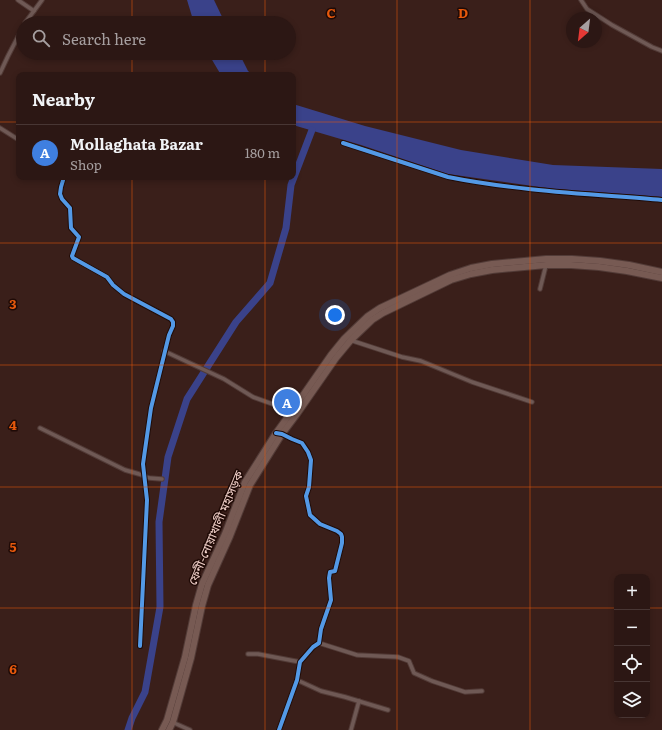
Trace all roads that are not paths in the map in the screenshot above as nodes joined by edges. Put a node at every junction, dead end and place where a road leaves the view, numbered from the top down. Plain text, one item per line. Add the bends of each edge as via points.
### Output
1 (18, 0) edge
2 (42, 0) edge
3 (581, 0) edge
4 (34, 11) junction
5 (30, 16) edge
6 (16, 41) edge
7 (662, 51) edge
8 (0, 73) edge
9 (0, 128) edge
10 (16, 138) edge
11 (343, 143) dead end
12 (63, 180) edge
13 (662, 200) edge
14 (550, 259) junction
15 (546, 265) junction
16 (662, 272) edge
17 (662, 278) edge
18 (540, 289) dead end
19 (348, 340) junction
20 (164, 351) junction
21 (532, 402) dead end
22 (292, 411) junction
23 (40, 428) dead end
24 (279, 433) junction
25 (144, 476) junction
26 (162, 479) dead end
27 (319, 643) junction
28 (140, 646) dead end
29 (248, 654) dead end
30 (300, 662) junction
31 (297, 680) junction
32 (482, 691) dead end
33 (359, 701) junction
34 (388, 710) dead end
35 (170, 721) junction
36 (162, 730) edge
37 (169, 730) edge
38 (190, 730) edge
39 (279, 730) edge
40 (351, 730) edge

1 - 4 street
2 - 4 street
3 - 7 street via 587,9 612,25
4 - 5 street
6 - 8 street
9 - 10 street
11 - 13 street via 464,180 540,190
12 - 20 street via 60,194 70,208 71,228 79,237 72,257 107,277 112,285 124,294 173,321
14 - 15 street
14 - 16 highway, ফেনী-নোয়াখালী মহাসড়ক via 600,261
14 - 19 highway, ফেনী-নোয়াখালী মহাসড়ক via 492,264 450,275 380,308 368,316
15 - 17 highway, ফেনী-নোয়াখালী মহাসড়ক via 598,267
15 - 18 street
15 - 19 highway, ফেনী-নোয়াখালী মহাসড়ক via 492,270 451,280 383,313
19 - 21 street via 421,361 472,382
19 - 22 highway, ফেনী-নোয়াখালী মহাসড়ক via 331,354
19 - 24 highway, ফেনী-নোয়াখালী মহাসড়ক via 297,414
20 - 22 street via 224,378 253,397
20 - 25 street via 151,408 143,464
22 - 24 highway, ফেনী-নোয়াখালী মহাসড়ক
23 - 25 street via 125,470
24 - 27 street via 302,443 308,452 311,460 306,496 310,515 320,524 338,530 342,537 335,571 330,572 331,600
24 - 35 highway, ফেনী-নোয়াখালী মহাসড়ক via 245,482 202,584
25 - 26 street
25 - 28 street via 147,500
27 - 30 street
27 - 32 street via 357,655 398,657 409,661 414,673 432,681 465,692
29 - 30 street
30 - 31 street
31 - 33 street via 321,691
31 - 39 street
33 - 34 street
33 - 40 street
35 - 36 highway, ফেনী-নোয়াখালী মহাসড়ক
35 - 37 highway, ফেনী-নোয়াখালী মহাসড়ক
35 - 38 street

